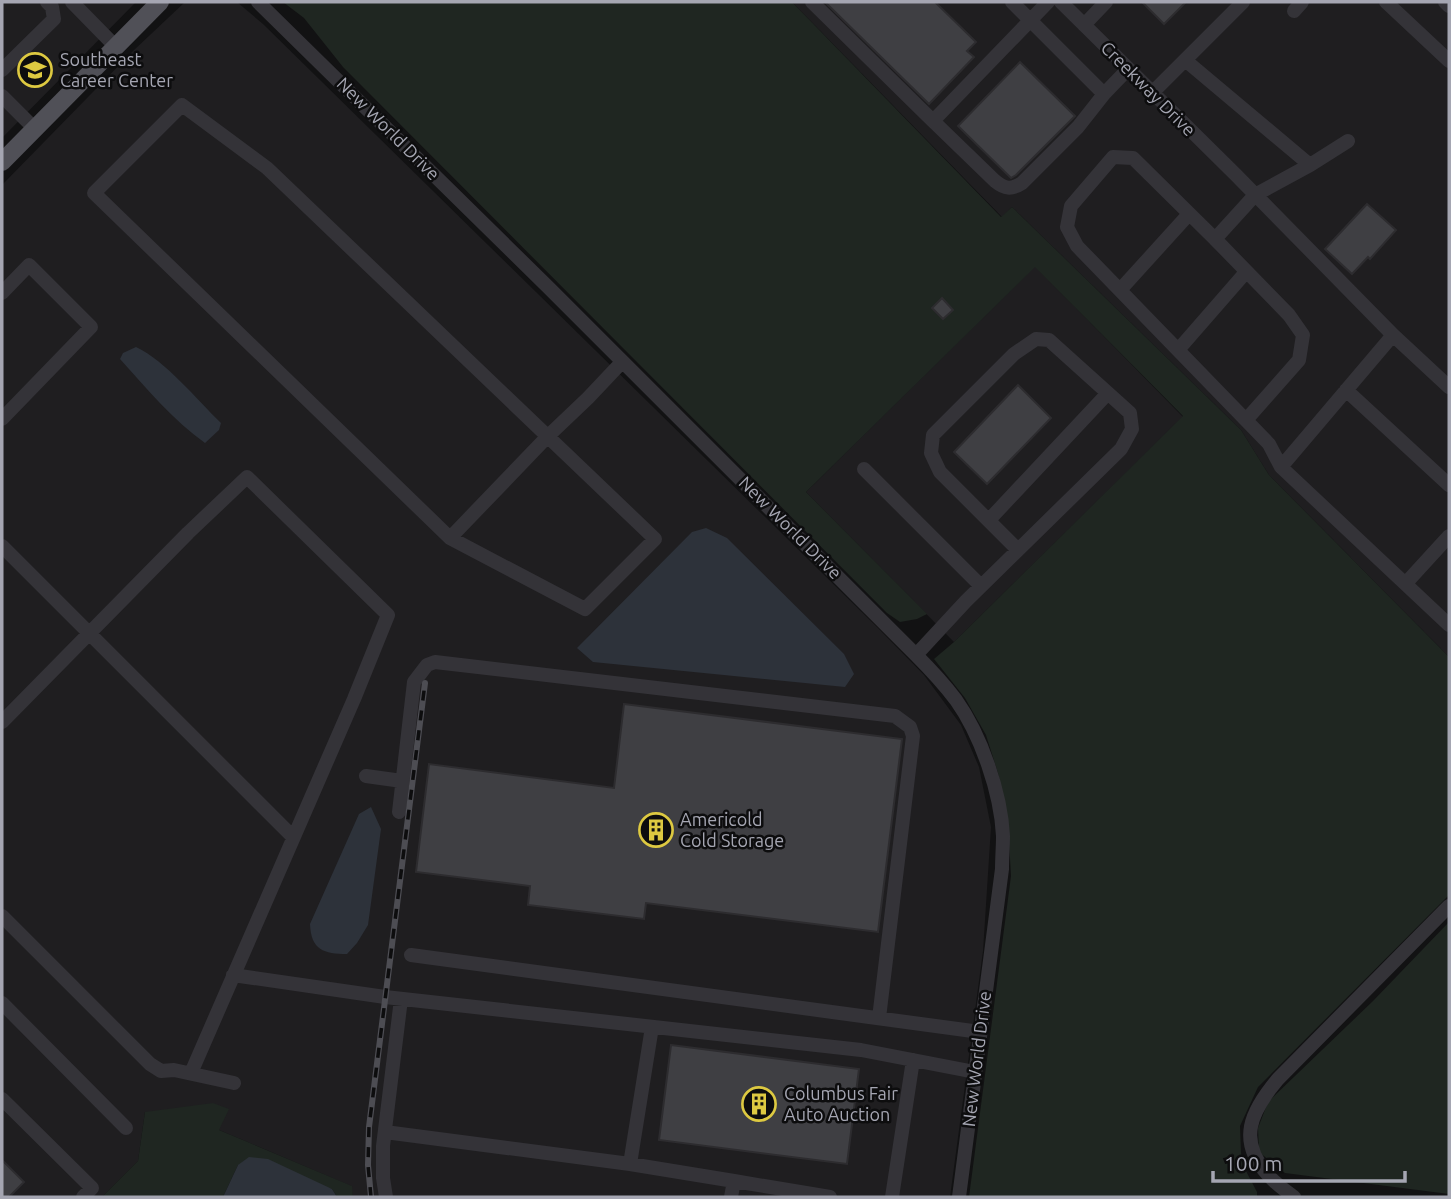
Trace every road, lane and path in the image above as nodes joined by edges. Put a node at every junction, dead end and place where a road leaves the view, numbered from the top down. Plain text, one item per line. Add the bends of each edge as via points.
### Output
1 (47, 2) edge
2 (72, 2) edge
3 (160, 2) edge
4 (258, 2) edge
5 (812, 2) edge
6 (1012, 2) edge
7 (1048, 2) edge
8 (1060, 2) edge
9 (1106, 2) edge
10 (1244, 2) edge
11 (1386, 2) edge
12 (1445, 2) edge
13 (1449, 6) edge
14 (1030, 20) junction
15 (1084, 25) junction
16 (115, 46) junction
17 (1185, 60) junction
18 (1449, 61) edge
19 (1128, 69) junction
20 (2, 70) edge
21 (1104, 93) junction
22 (1152, 93) junction
23 (2, 96) edge
24 (933, 121) junction
25 (34, 128) junction
26 (1348, 141) dead end
27 (2, 162) edge
28 (1310, 165) junction
29 (1255, 195) junction
30 (1189, 214) junction
31 (1214, 239) junction
32 (1246, 272) junction
33 (1120, 290) junction
34 (2, 293) edge
35 (1393, 335) junction
36 (1178, 350) junction
37 (622, 362) junction
38 (1449, 387) edge
39 (1346, 390) junction
40 (1108, 393) junction
41 (2, 419) edge
42 (1246, 420) junction
43 (547, 437) junction
44 (1281, 467) junction
45 (864, 469) dead end
46 (1449, 485) edge
47 (989, 520) junction
48 (1449, 536) edge
49 (450, 538) junction
50 (2, 546) edge
51 (1018, 550) junction
52 (1406, 583) junction
53 (981, 586) junction
54 (1449, 625) edge
55 (89, 633) junction
56 (916, 655) junction
57 (2, 722) edge
58 (366, 776) dead end
59 (402, 781) junction
60 (399, 812) dead end
61 (293, 836) junction
62 (1449, 906) edge
63 (2, 916) edge
64 (411, 955) dead end
65 (233, 975) junction
66 (401, 999) junction
67 (2, 1003) edge
68 (879, 1018) junction
69 (652, 1027) junction
70 (980, 1032) junction
71 (913, 1060) junction
72 (975, 1072) junction
73 (191, 1073) junction
74 (234, 1083) dead end
75 (2, 1099) edge
76 (126, 1128) dead end
77 (385, 1132) junction
78 (630, 1164) junction
79 (734, 1181) junction
80 (83, 1197) edge
81 (386, 1197) edge
82 (731, 1197) edge
83 (830, 1197) edge
84 (892, 1197) edge
85 (959, 1197) edge
86 (1294, 1197) edge

1 - 20 street via 54,19
2 - 16 street
3 - 16 main road
4 - 37 street, New World Drive
5 - 24 street
6 - 14 street
7 - 14 street
8 - 15 street, Creekway Drive
9 - 15 street
10 - 17 street
11 - 18 street
12 - 13 street
14 - 21 street
14 - 24 street
15 - 19 street, Creekway Drive
16 - 25 main road
17 - 22 street
17 - 28 street
19 - 21 street
19 - 22 street, Creekway Drive
21 - 24 street via 1078,127 1014,188 995,181
22 - 29 street, Creekway Drive
23 - 25 street
25 - 27 main road
26 - 28 street
28 - 29 street
29 - 31 street
29 - 35 street, Creekway Drive
30 - 31 street
30 - 33 street
30 - 33 street via 1133,158 1113,158 1071,206 1067,228 1077,246
31 - 32 street
32 - 36 street
32 - 42 street via 1303,335 1299,360
33 - 36 street
34 - 41 street via 29,265 91,327
35 - 38 street, Creekway Drive
35 - 39 street
36 - 42 street
37 - 43 street
37 - 56 street, New World Drive
39 - 44 street
39 - 46 street
40 - 47 street
40 - 47 street via 1049,340 1036,339 1014,354 933,435 931,453 940,472
40 - 51 street via 1130,413 1132,429 1127,439
42 - 44 street via 1269,444
43 - 49 street
43 - 49 street via 655,539 585,609
43 - 49 street via 267,168 182,105 93,193
44 - 52 street
45 - 53 street
47 - 51 street
48 - 52 street
50 - 55 street
51 - 53 street
52 - 54 street
53 - 56 street
55 - 57 street
55 - 61 street
55 - 61 street via 247,477 378,605 387,615
56 - 70 street, New World Drive via 957,701 977,737 997,800 1002,869
58 - 59 street
59 - 60 street
59 - 68 street via 414,682 435,662 895,716 910,727 913,736
61 - 65 street
62 - 86 street via 1278,1079 1254,1112 1252,1152 1269,1176
63 - 73 street via 150,1064 161,1071
64 - 68 street
65 - 66 street
65 - 73 street
66 - 69 street
66 - 77 street
67 - 76 street
68 - 70 street
69 - 71 street
69 - 78 street
70 - 72 street, New World Drive
71 - 72 street
71 - 84 street
72 - 85 street, New World Drive
73 - 74 street
75 - 80 street via 92,1188
77 - 78 street
77 - 81 street
78 - 79 street
79 - 82 street
79 - 83 street

